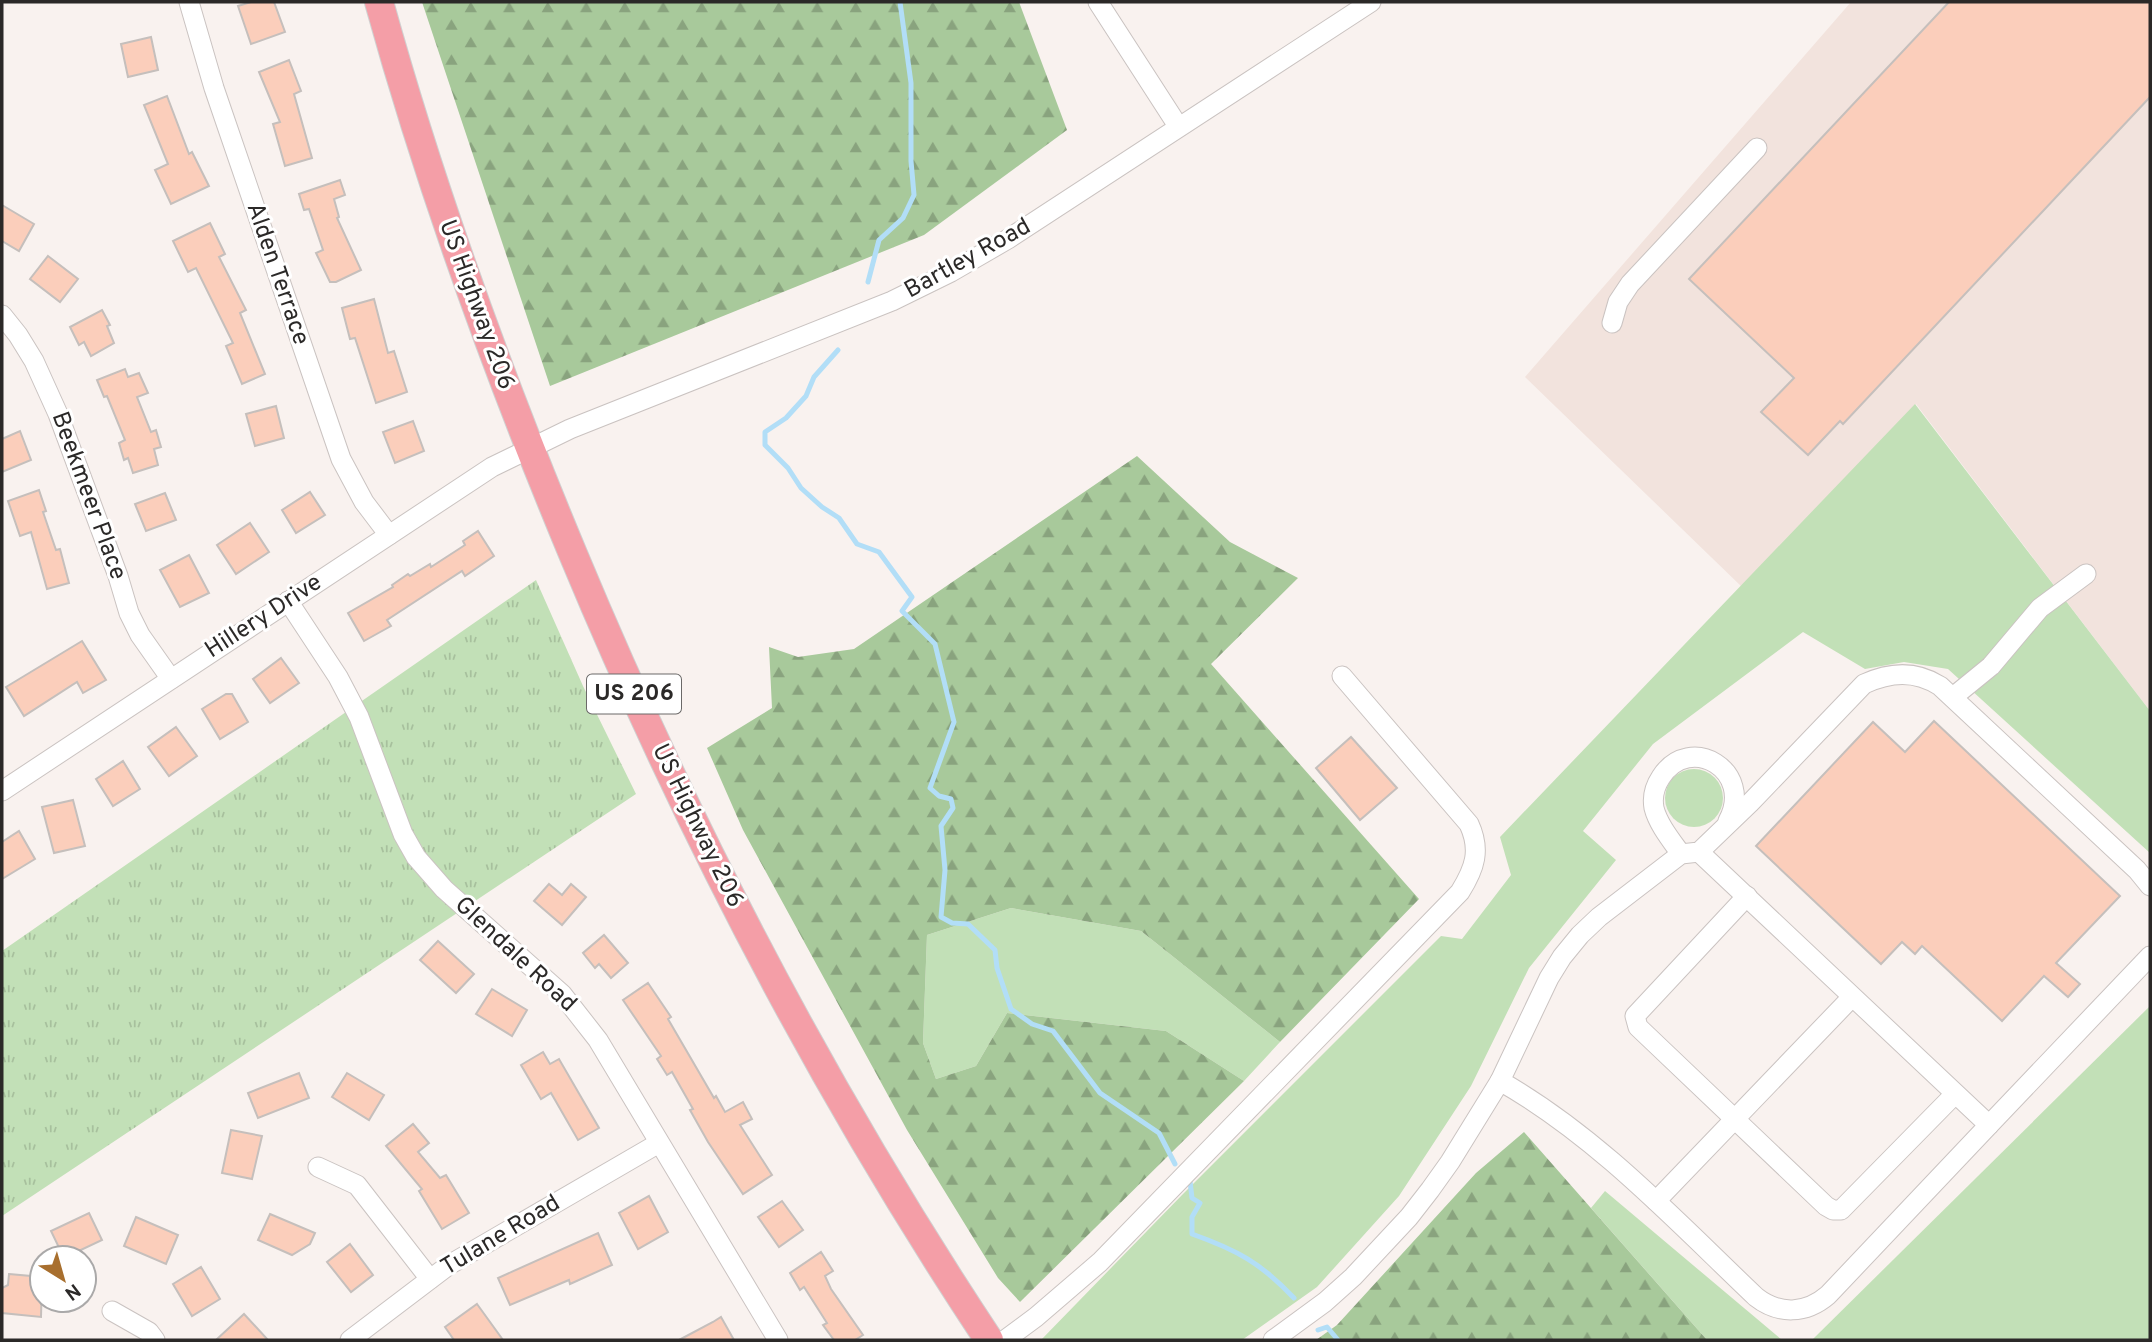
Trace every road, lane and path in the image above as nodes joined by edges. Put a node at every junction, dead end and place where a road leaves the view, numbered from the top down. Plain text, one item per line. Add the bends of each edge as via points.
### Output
1 (189, 2) edge
2 (379, 2) edge
3 (1098, 2) edge
4 (1371, 2) edge
5 (1178, 126) junction
6 (1757, 148) dead end
7 (2, 315) edge
8 (1612, 323) dead end
9 (529, 448) junction
10 (389, 535) junction
11 (2085, 574) dead end
12 (288, 601) junction
13 (1342, 676) dead end
14 (171, 679) junction
15 (1953, 697) junction
16 (2, 791) edge
17 (1725, 825) junction
18 (1690, 853) junction
19 (2150, 886) edge
20 (1747, 896) junction
21 (2150, 956) edge
22 (1852, 997) junction
23 (1500, 1081) junction
24 (1955, 1094) junction
25 (1735, 1120) junction
26 (1989, 1125) junction
27 (659, 1143) junction
28 (318, 1167) dead end
29 (1656, 1201) junction
30 (430, 1279) junction
31 (112, 1311) dead end
32 (155, 1340) edge
33 (350, 1340) edge
34 (778, 1340) edge
35 (989, 1340) edge
36 (1005, 1340) edge
37 (1273, 1340) edge

1 - 10 street, Alden Terrace via 341,459 364,502
2 - 9 highway, US Highway 206 / US 206 via 452,238
3 - 5 street
4 - 5 street, Bartley Road
5 - 9 street, Bartley Road via 1008,239 922,287
6 - 8 street via 1630,284
7 - 14 street, Beekmeer Place via 34,361 58,414 129,613
9 - 10 street, Hillery Drive
9 - 35 highway, US Highway 206 / US 206 via 603,627 729,894 863,1137
10 - 12 street, Hillery Drive
11 - 15 street via 2040,608 1991,666
12 - 14 street, Hillery Drive
12 - 27 street, Glendale Road via 359,717 416,857 444,889 562,994 597,1040
13 - 36 street via 1469,824 1476,842 1471,874 1460,892 1100,1262
14 - 16 street, Hillery Drive
15 - 17 street via 1933,681 1910,674 1864,684
15 - 19 street
17 - 18 street
17 - 18 street via 1735,798 1723,769 1694,757 1671,765 1657,782 1654,801 1660,821
18 - 20 street
18 - 23 street via 1599,916 1571,946 1543,990
20 - 22 street
20 - 25 street via 1635,1016 1638,1027
21 - 26 street
22 - 24 street
22 - 25 street
23 - 29 street via 1595,1148
23 - 37 street via 1409,1217 1335,1294
24 - 25 street via 1841,1210 1826,1206
24 - 26 street
25 - 29 street
26 - 29 street via 1828,1296 1803,1309 1765,1304
27 - 30 street, Tulane Road
27 - 34 street, Glendale Road
28 - 30 street via 358,1185
30 - 33 street, Tulane Road
31 - 32 street

